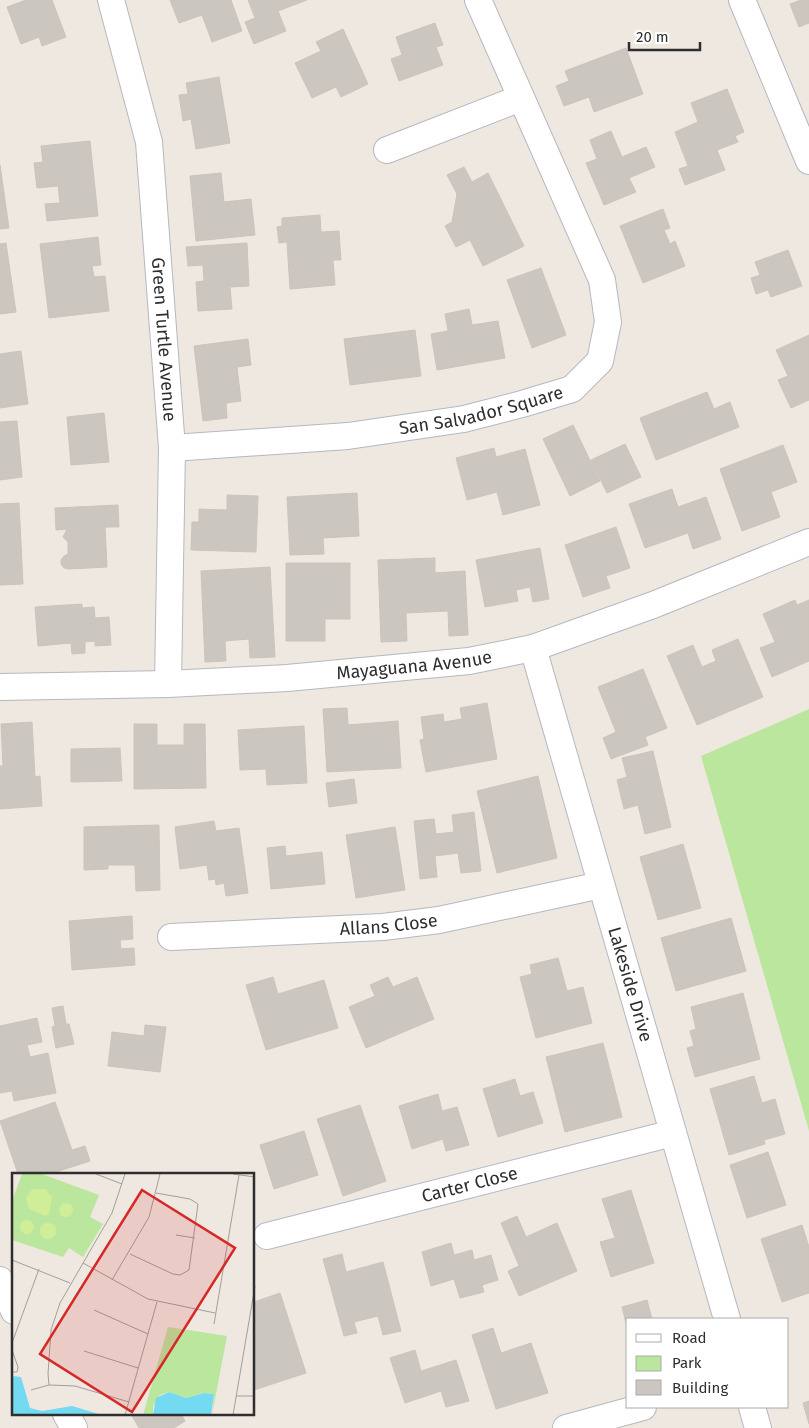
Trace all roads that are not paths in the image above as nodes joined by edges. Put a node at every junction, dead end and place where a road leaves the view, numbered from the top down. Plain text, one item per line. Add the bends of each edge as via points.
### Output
1 (111, 0) edge
2 (478, 0) edge
3 (742, 0) edge
4 (521, 98) junction
5 (387, 150) dead end
6 (809, 161) edge
7 (172, 448) junction
8 (809, 542) edge
9 (533, 648) junction
10 (168, 684) junction
11 (0, 687) edge
12 (601, 885) junction
13 (171, 937) dead end
14 (673, 1133) junction
15 (267, 1236) dead end
16 (0, 1280) edge
17 (12, 1307) edge
18 (727, 1318) edge
19 (639, 1408) edge
20 (752, 1408) edge
21 (67, 1416) edge
22 (74, 1428) edge
23 (566, 1428) edge
24 (758, 1428) edge

1 - 7 street, Green Turtle Avenue via 149,142
2 - 4 street, San Salvador Square
3 - 6 street
4 - 5 street
4 - 7 street, San Salvador Square via 602,280 608,322 600,361 572,389 464,419 348,436
7 - 10 street, Green Turtle Avenue
8 - 9 street, Mayaguana Avenue via 654,605
9 - 10 street, Mayaguana Avenue via 459,662 287,678
9 - 12 street, Lakeside Drive
10 - 11 street, Mayaguana Avenue
12 - 13 street, Allans Close via 440,920 383,927
12 - 14 street, Lakeside Drive
14 - 15 street, Carter Close
14 - 18 street, Lakeside Drive
16 - 17 street
19 - 23 street
20 - 24 street
21 - 22 street

